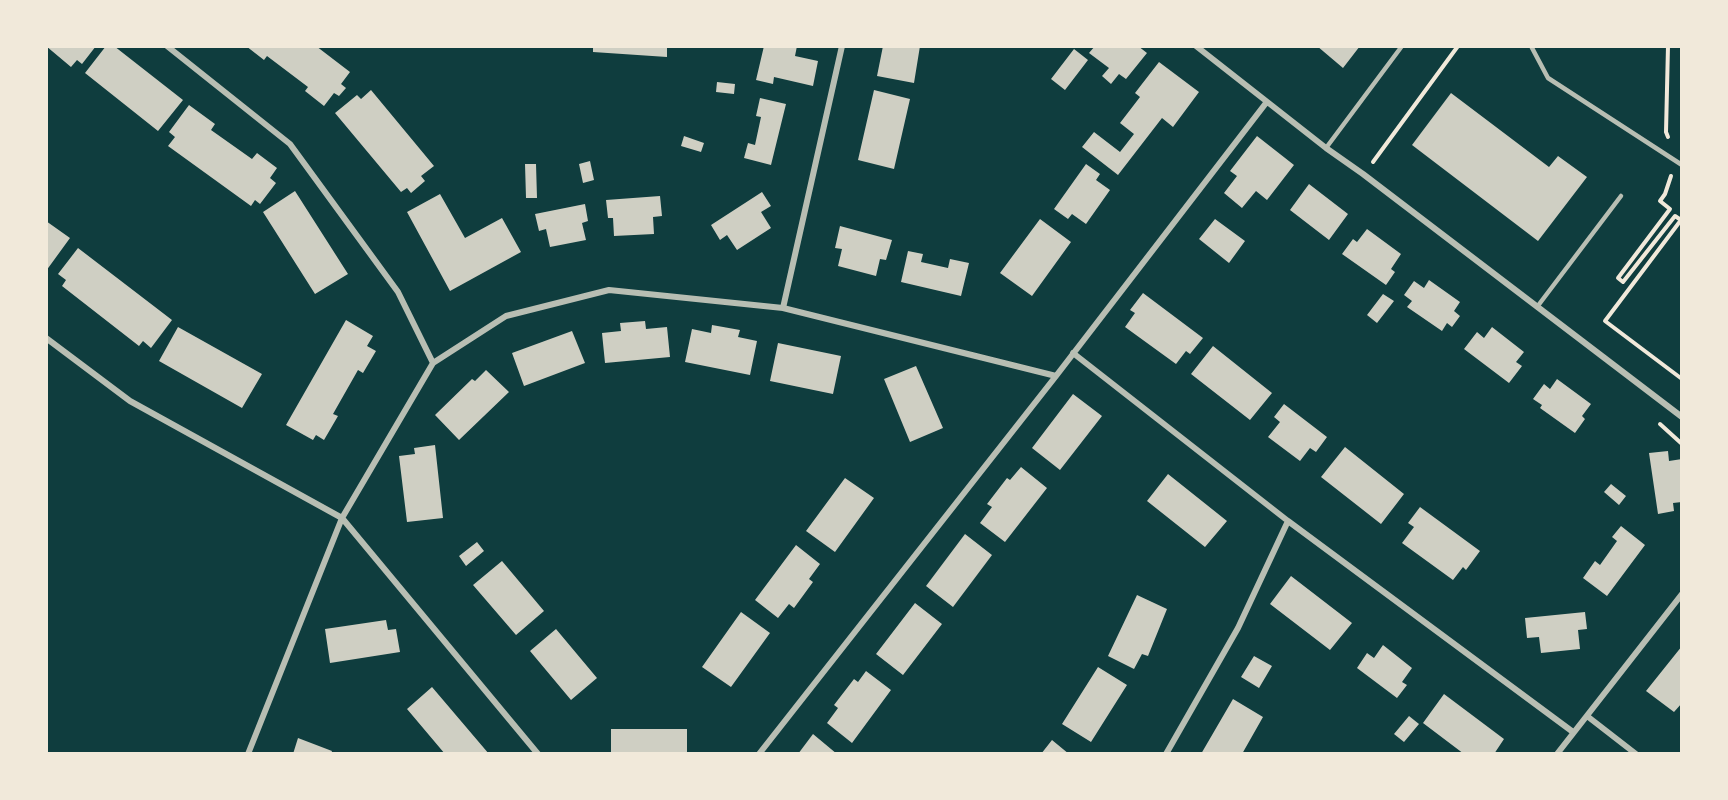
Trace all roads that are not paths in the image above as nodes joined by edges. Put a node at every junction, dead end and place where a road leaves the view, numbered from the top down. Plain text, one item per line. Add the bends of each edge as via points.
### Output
1 (167, 46) edge
2 (842, 46) edge
3 (1196, 46) edge
4 (1402, 46) edge
5 (1531, 46) edge
6 (1266, 103) junction
7 (1326, 148) junction
8 (1679, 164) edge
9 (1621, 196) dead end
10 (1537, 307) junction
11 (783, 308) junction
12 (46, 338) edge
13 (1073, 353) junction
14 (433, 363) junction
15 (1056, 376) junction
16 (1682, 417) edge
17 (342, 518) junction
18 (1288, 521) junction
19 (1682, 594) edge
20 (1587, 716) junction
21 (1574, 732) junction
22 (248, 753) edge
23 (538, 753) edge
24 (759, 753) edge
25 (1166, 753) edge
26 (1557, 753) edge
27 (1636, 753) edge

1 - 14 street via 290,144 398,292
2 - 11 street
3 - 6 street
4 - 7 lane
5 - 8 lane via 1548,78
6 - 7 street
6 - 13 street
7 - 10 street
9 - 10 lane
10 - 16 street
11 - 14 street via 609,290 506,316
11 - 15 street
12 - 17 street via 130,401
13 - 15 street
13 - 18 street
14 - 17 street
15 - 24 street
17 - 22 street
17 - 23 street
18 - 21 street
18 - 25 street via 1238,628
19 - 20 street
20 - 21 street
20 - 27 street
21 - 26 street

